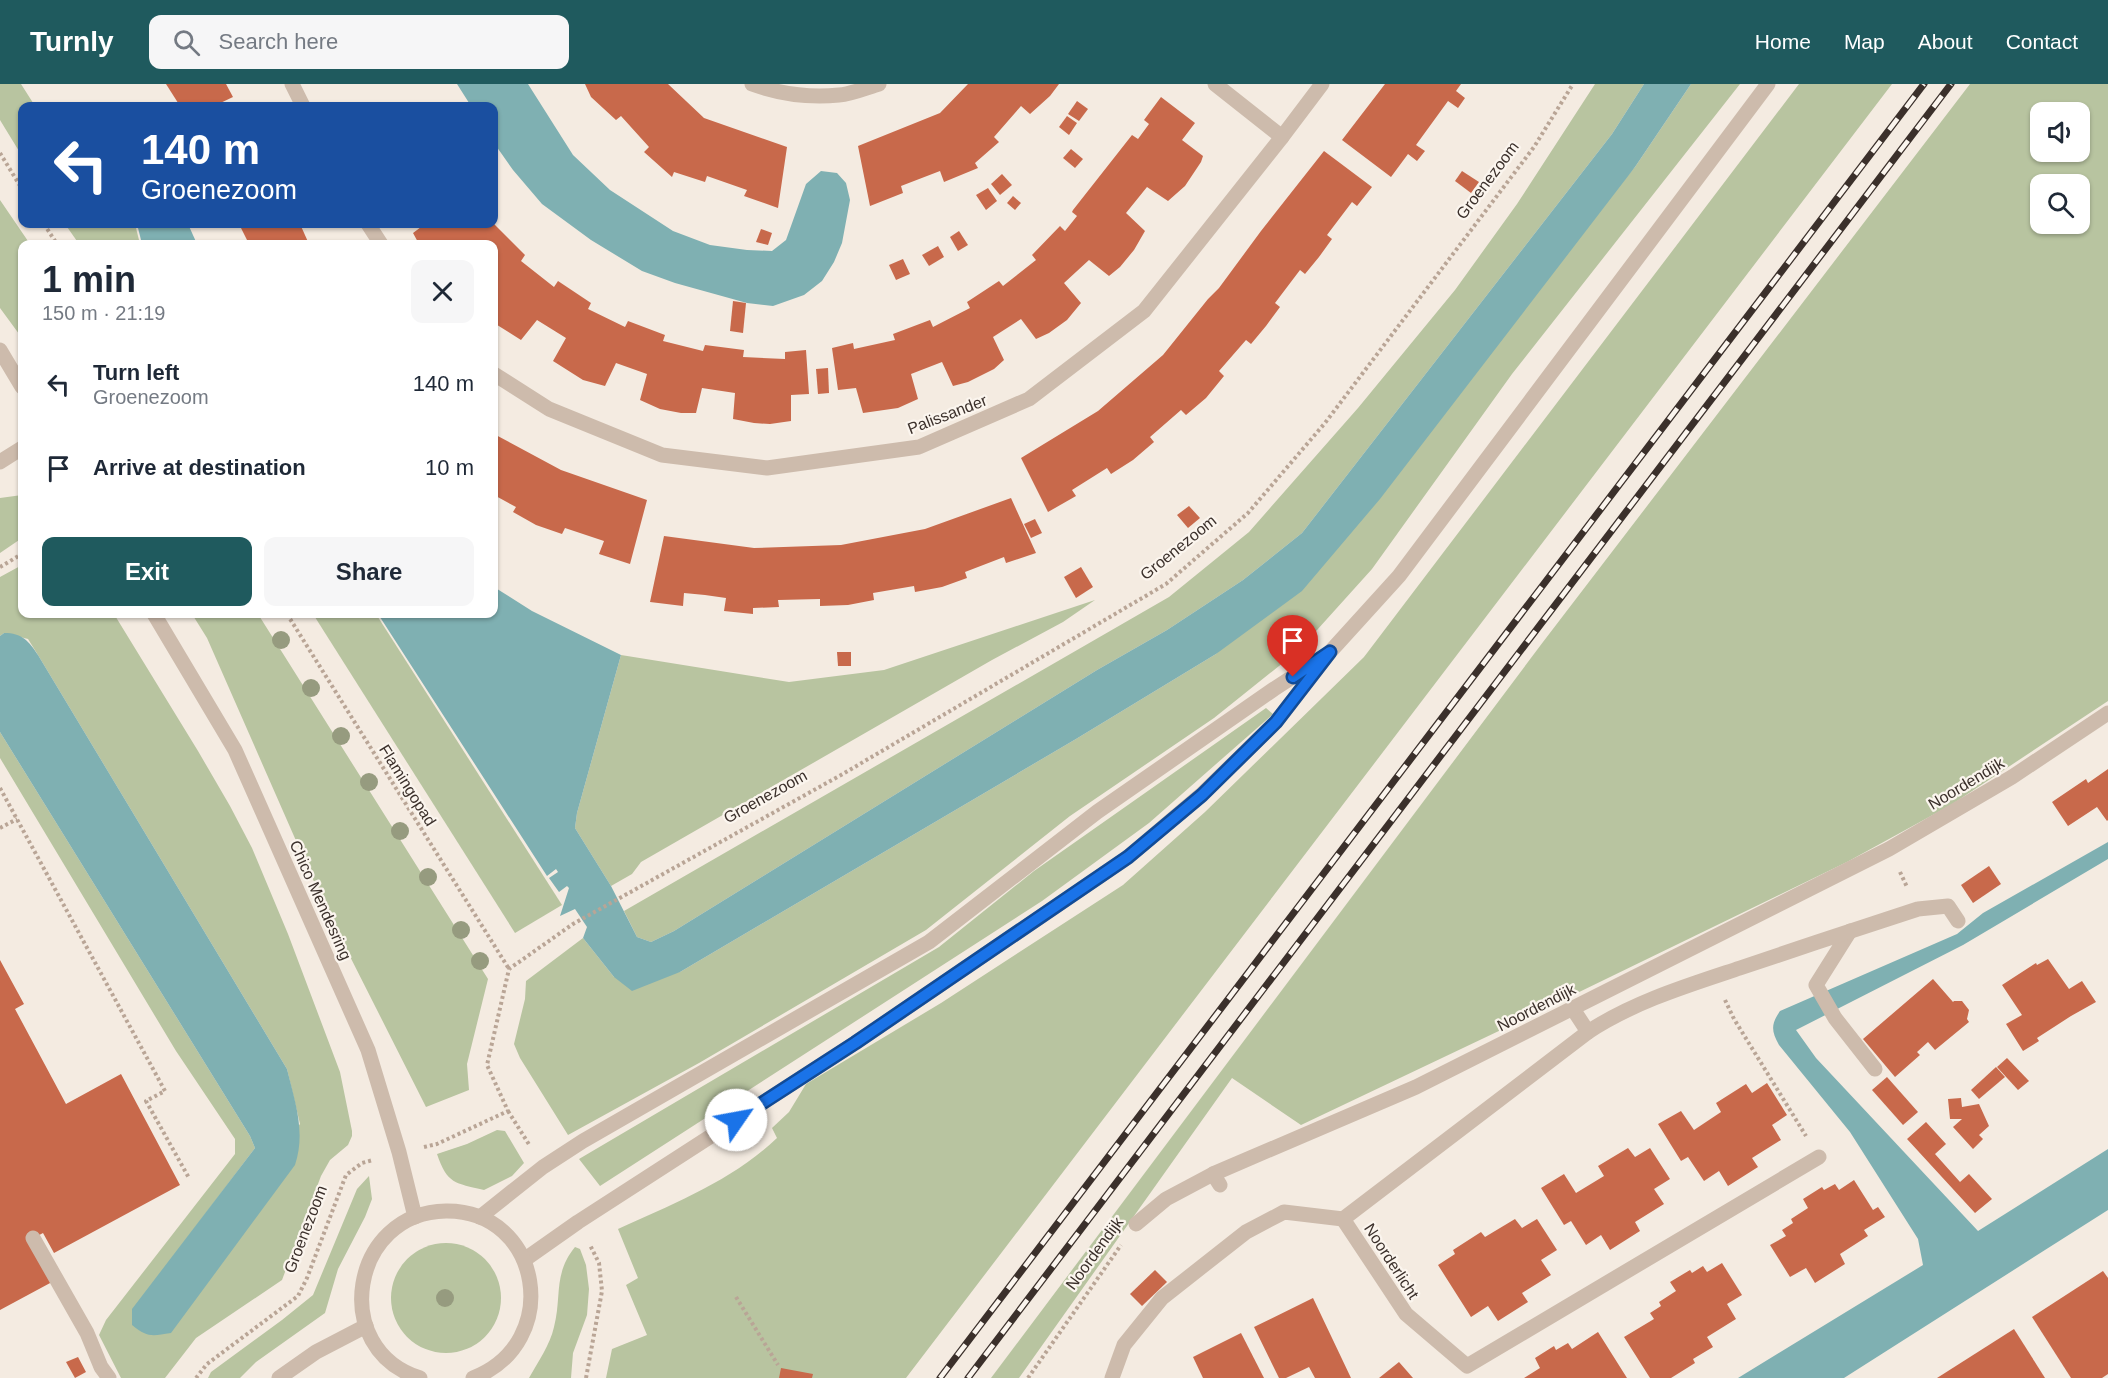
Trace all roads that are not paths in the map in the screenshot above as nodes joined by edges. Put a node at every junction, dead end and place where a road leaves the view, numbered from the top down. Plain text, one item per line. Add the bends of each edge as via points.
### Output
1 (292, 84) edge
2 (752, 84) edge
3 (879, 84) edge
4 (1215, 84) edge
5 (1322, 84) edge
6 (1768, 84) edge
7 (301, 102) edge
8 (1282, 137) junction
9 (0, 350) edge
10 (498, 377) edge
11 (18, 380) edge
12 (18, 451) edge
13 (0, 462) edge
14 (156, 618) edge
15 (1330, 652) junction
16 (2108, 713) edge
17 (1958, 921) dead end
18 (1850, 931) junction
19 (1573, 1009) junction
20 (1588, 1032) junction
21 (1875, 1069) dead end
22 (1819, 1157) road end
23 (415, 1217) junction
24 (480, 1217) junction
25 (1343, 1219) junction
26 (1136, 1224) road end
27 (33, 1238) dead end
28 (524, 1260) junction
29 (366, 1326) junction
30 (489, 1375) edge
31 (109, 1378) edge
32 (279, 1378) edge
33 (420, 1378) edge
34 (473, 1378) edge
35 (1112, 1378) edge

1 - 7 street
2 - 3 street via 796,96 840,95
4 - 8 street
5 - 8 street, Palissander
6 - 15 street via 1399,576
8 - 10 street, Palissander via 1144,311 1029,399 919,447 767,468 662,455 549,409
9 - 11 street
12 - 13 street
14 - 23 street, Chico Mendesring via 235,750 368,1050
15 - 24 street via 1097,812 929,942 583,1142 543,1167
15 - 28 street via 1276,722 1202,795 1128,857 855,1043
16 - 19 street, Noordendijk via 2012,777 1889,849 1700,949
17 - 18 street via 1948,906 1918,909
18 - 20 street via 1644,1003
18 - 21 street via 1816,985 1835,1018
19 - 20 street
19 - 26 street, Noordendijk via 1217,1180 1166,1199
20 - 25 street, Noorderlicht
22 - 25 street, Noorderlicht via 1467,1366 1406,1314
23 - 24 street via 447,1211
23 - 29 street via 380,1243 368,1262 361,1293
24 - 28 street via 506,1235
25 - 35 street via 1284,1212 1243,1227 1162,1298 1124,1345
27 - 31 street
28 - 30 street via 532,1291 528,1322 513,1351
29 - 32 street via 316,1352
29 - 33 street via 383,1355
30 - 34 street

